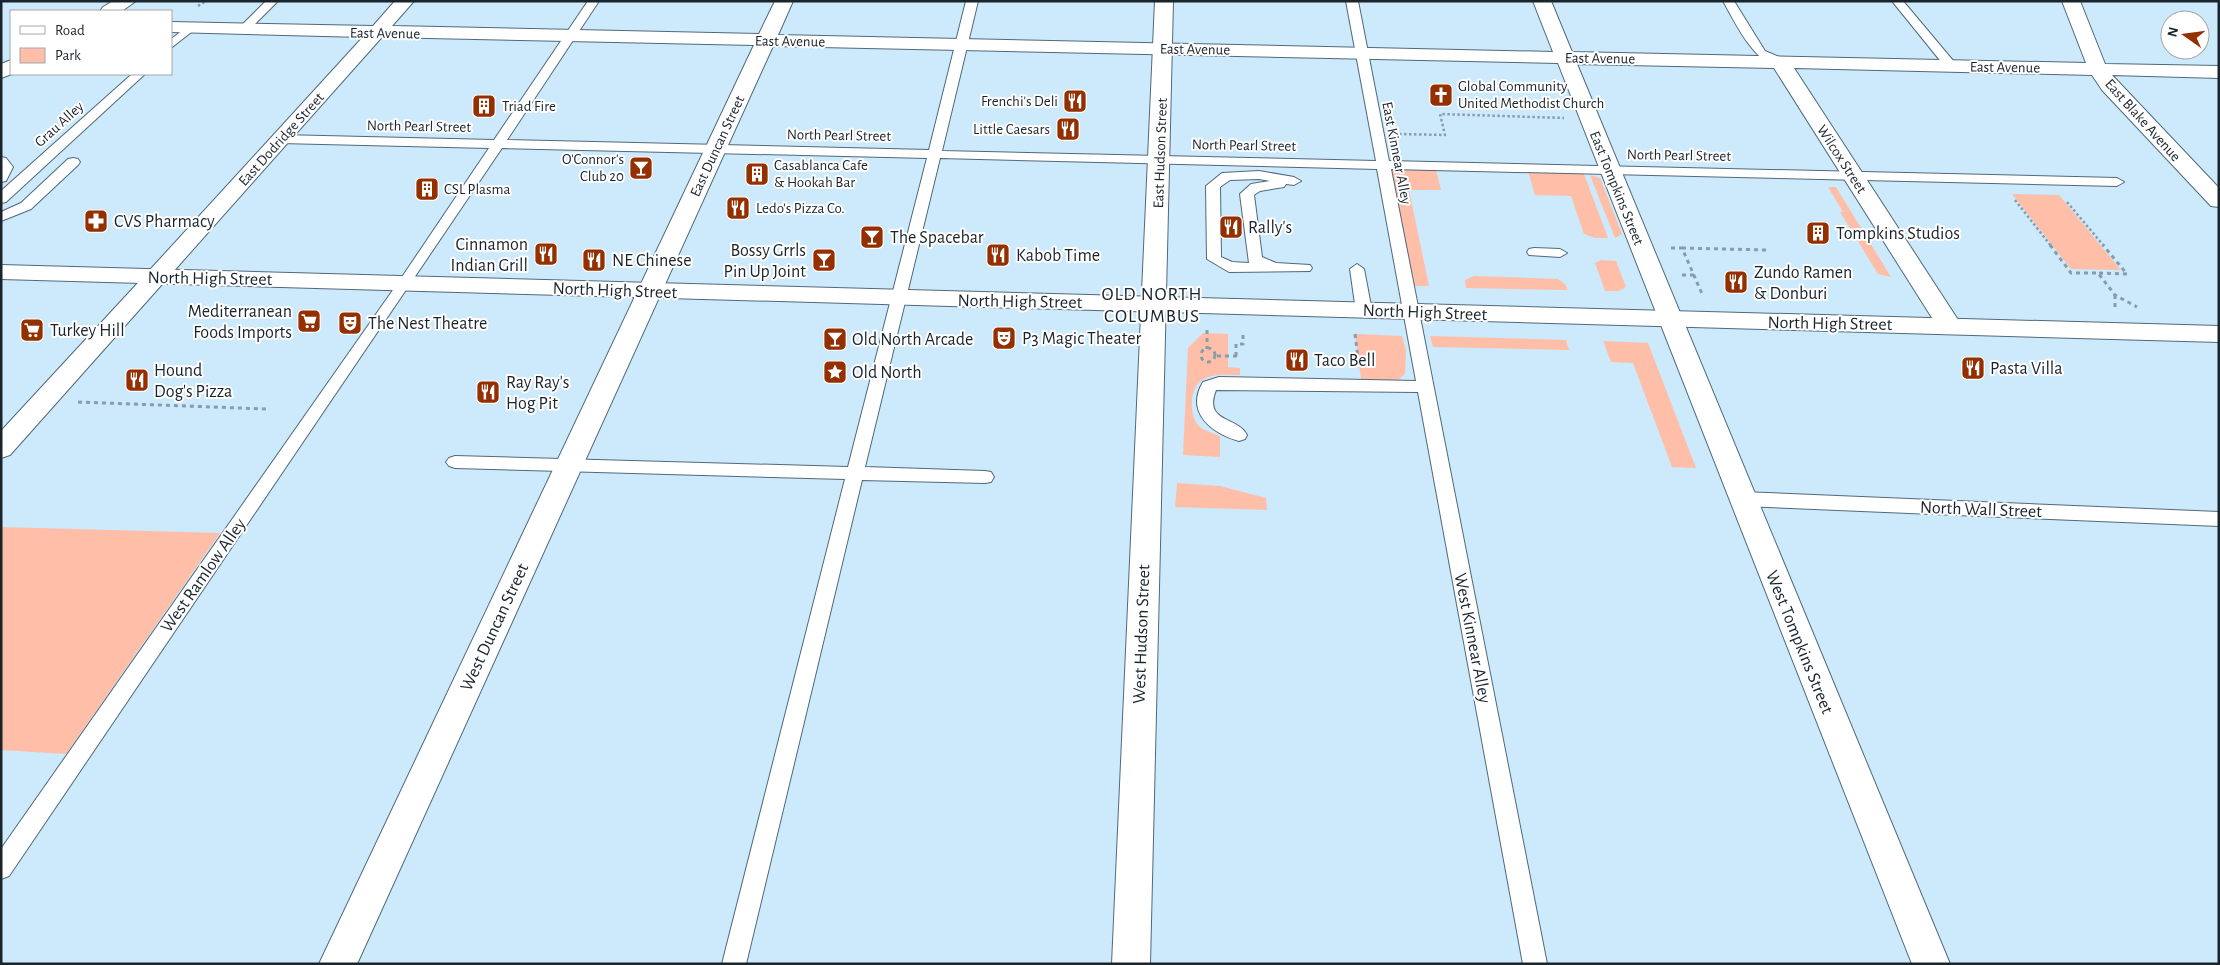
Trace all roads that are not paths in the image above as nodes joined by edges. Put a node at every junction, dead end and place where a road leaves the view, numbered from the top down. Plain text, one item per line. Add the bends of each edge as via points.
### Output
1 (127, 1) edge
2 (273, 1) edge
3 (405, 1) edge
4 (594, 1) edge
5 (784, 1) edge
6 (972, 1) edge
7 (1164, 1) edge
8 (1352, 1) edge
9 (1542, 1) edge
10 (1728, 1) edge
11 (1897, 1) edge
12 (2071, 1) edge
13 (111, 10) edge
14 (181, 27) edge
15 (244, 29) junction
16 (377, 33) junction
17 (571, 36) junction
18 (766, 40) junction
19 (172, 43) edge
20 (962, 44) junction
21 (1163, 48) junction
22 (1362, 53) junction
23 (1566, 57) junction
24 (1780, 62) junction
25 (1951, 66) junction
26 (2098, 69) junction
27 (2219, 72) edge
28 (138, 75) edge
29 (280, 139) junction
30 (499, 144) junction
31 (716, 149) junction
32 (934, 154) junction
33 (1160, 159) junction
34 (1, 161) edge
35 (73, 162) dead end
36 (1383, 165) junction
37 (1610, 170) junction
38 (1853, 176) junction
39 (1, 178) edge
40 (2117, 182) dead end
41 (2217, 198) edge
42 (1, 199) edge
43 (1, 217) edge
44 (1534, 252) dead end
45 (1560, 253) dead end
46 (1280, 268) junction
47 (1305, 268) dead end
48 (1358, 269) dead end
49 (1, 272) edge
50 (156, 277) junction
51 (406, 283) junction
52 (650, 291) junction
53 (899, 298) junction
54 (1152, 304) junction
55 (1364, 311) junction
56 (1411, 312) junction
57 (1670, 320) junction
58 (1950, 326) junction
59 (2219, 334) edge
60 (1425, 387) junction
61 (1239, 435) dead end
62 (1, 448) edge
63 (455, 462) dead end
64 (570, 465) junction
65 (855, 473) junction
66 (985, 477) dead end
67 (1742, 499) junction
68 (2219, 519) edge
69 (1, 868) edge
70 (338, 964) edge
71 (734, 964) edge
72 (1131, 964) edge
73 (1535, 964) edge
74 (1930, 964) edge

1 - 13 street
2 - 15 lane
3 - 16 street, East Dodridge Street
4 - 17 lane, West Ramlow Alley
5 - 18 street, East Duncan Street
6 - 20 lane
7 - 21 street, East Hudson Street
8 - 22 lane, East Kinnear Alley
9 - 23 street, East Tompkins Street
10 - 24 lane, Wilcox Street via 1761,53
11 - 25 lane
12 - 26 street, East Blake Avenue
14 - 15 street, East Avenue
14 - 19 lane
15 - 16 street, East Avenue
16 - 17 street, East Avenue
16 - 29 street, East Dodridge Street
17 - 18 street, East Avenue
17 - 30 lane, West Ramlow Alley
18 - 20 street, East Avenue
18 - 31 street, East Duncan Street
20 - 21 street, East Avenue
20 - 32 lane
21 - 22 street, East Avenue
21 - 33 street, East Hudson Street
22 - 23 street, East Avenue
22 - 36 lane, East Kinnear Alley
23 - 24 street, East Avenue
23 - 37 street, East Tompkins Street
24 - 25 street, East Avenue
24 - 38 street, Wilcox Street
25 - 26 street, East Avenue
26 - 27 street, East Avenue
26 - 41 street, East Blake Avenue via 2109,86
28 - 42 lane, Grau Alley
29 - 30 lane, North Pearl Street
29 - 50 street, East Dodridge Street
30 - 31 lane, North Pearl Street
30 - 51 lane, West Ramlow Alley
31 - 32 lane, North Pearl Street
31 - 52 street, East Duncan Street
32 - 33 lane, North Pearl Street
32 - 53 lane
33 - 36 lane, North Pearl Street
33 - 54 street, East Hudson Street
34 - 39 lane via 6,167
35 - 43 lane via 26,206
36 - 37 lane, North Pearl Street
36 - 56 lane, East Kinnear Alley
37 - 38 lane, North Pearl Street
37 - 57 street, East Tompkins Street
38 - 40 lane, North Pearl Street
38 - 58 street, Wilcox Street
44 - 45 lane
46 - 46 lane via 1229,267 1214,259 1213,186 1227,176 1294,181 1256,187 1247,194 1255,260
46 - 47 lane
48 - 55 lane
49 - 50 street, North High Street
50 - 51 street, North High Street
50 - 62 street, East Dodridge Street
51 - 52 street, North High Street
51 - 69 lane, West Ramlow Alley
52 - 53 street, North High Street
52 - 64 street, West Duncan Street
53 - 54 street, North High Street
53 - 65 lane
54 - 55 street, North High Street
54 - 72 street, West Hudson Street
55 - 56 street, North High Street
56 - 57 street, North High Street
56 - 60 lane, West Kinnear Alley
57 - 58 street, North High Street
57 - 67 street, West Tompkins Street
58 - 59 street, North High Street
60 - 61 lane via 1219,383 1209,386 1203,403 1206,412
60 - 73 lane, West Kinnear Alley
63 - 64 lane
64 - 65 lane
64 - 70 street, West Duncan Street
65 - 66 lane
65 - 71 lane
67 - 68 lane, North Wall Street
67 - 74 street, West Tompkins Street

